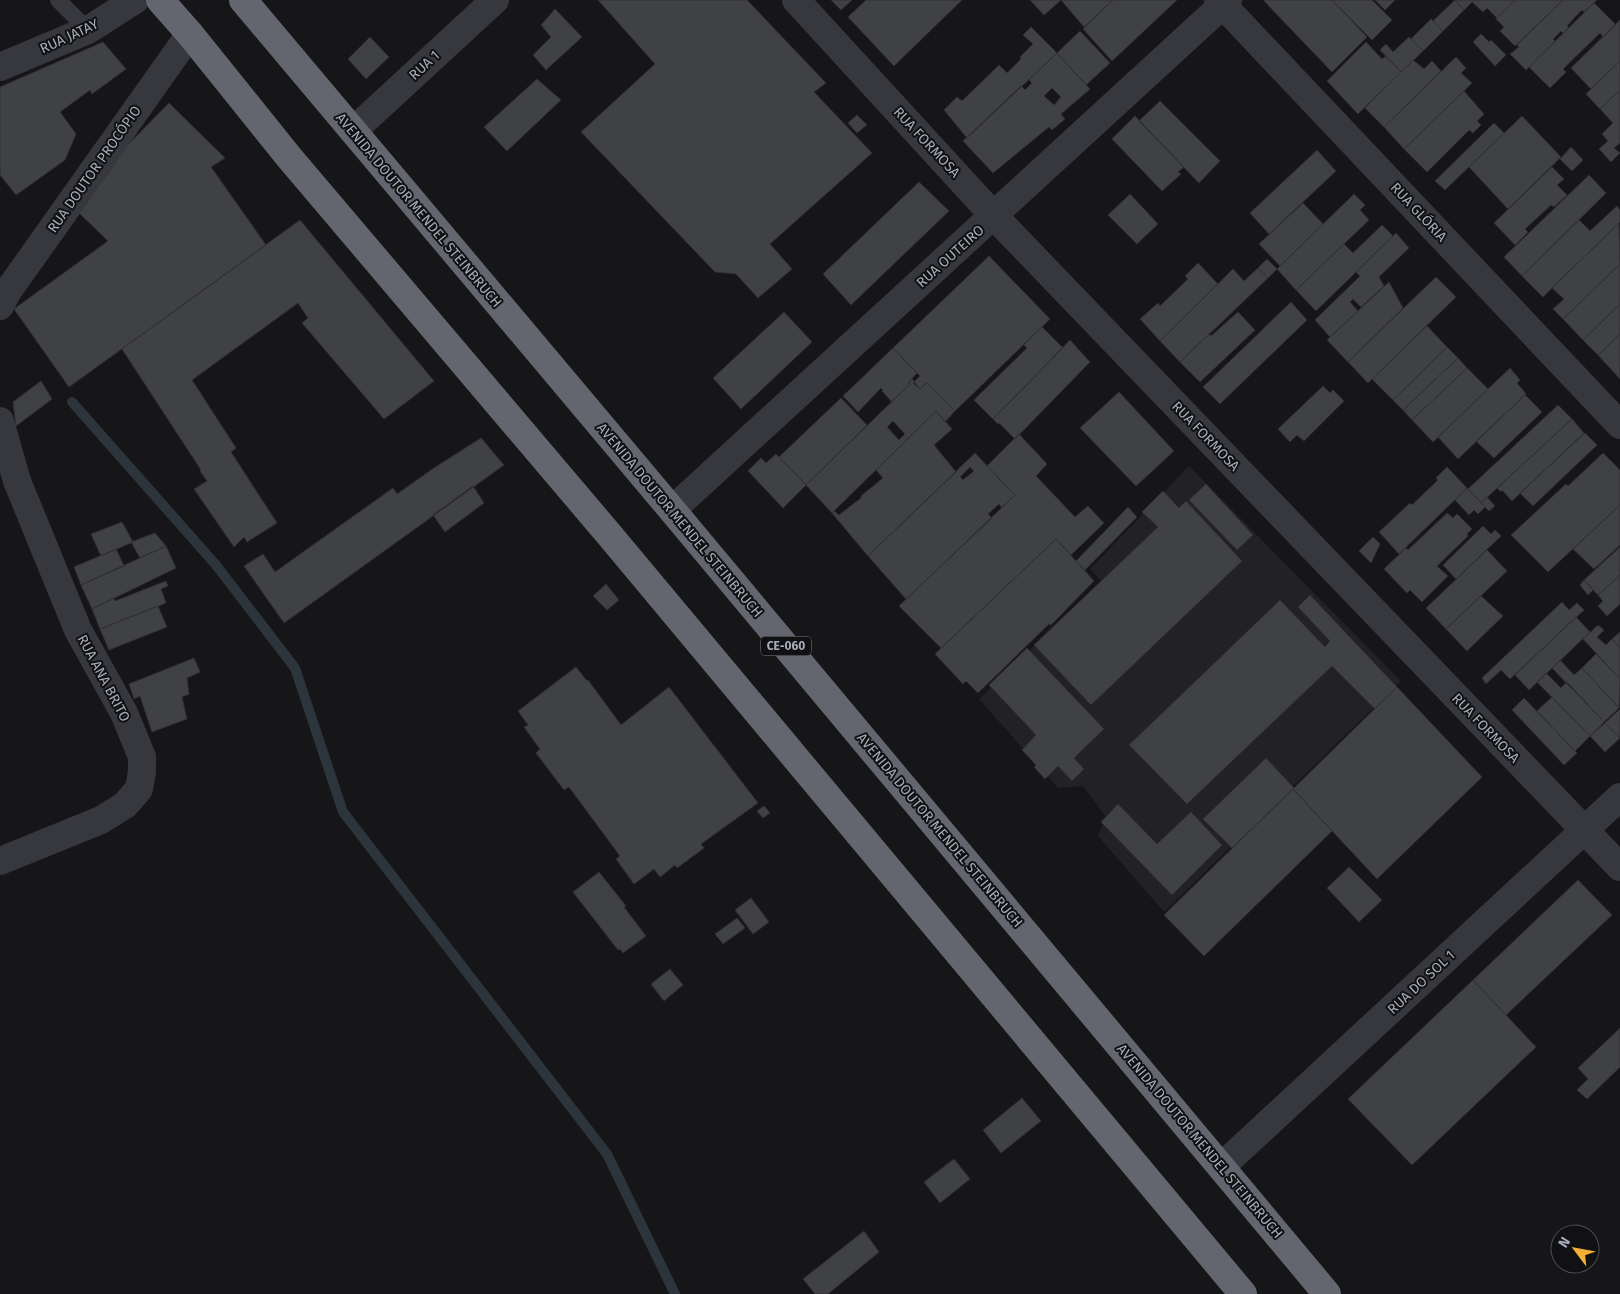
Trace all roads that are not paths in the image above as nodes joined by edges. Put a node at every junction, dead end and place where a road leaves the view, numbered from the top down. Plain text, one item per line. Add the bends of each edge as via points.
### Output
1 (58, 0) edge
2 (135, 0) edge
3 (160, 0) edge
4 (242, 0) edge
5 (495, 0) edge
6 (796, 0) edge
7 (1223, 2) edge
8 (88, 30) junction
9 (190, 34) junction
10 (0, 67) edge
11 (353, 131) junction
12 (994, 216) junction
13 (0, 306) edge
14 (0, 421) edge
15 (1620, 425) edge
16 (672, 510) junction
17 (1620, 797) edge
18 (1585, 830) junction
19 (0, 861) edge
20 (1620, 867) edge
21 (1221, 1167) junction
22 (1243, 1294) edge
23 (1327, 1294) edge

1 - 8 lane
2 - 8 street, RUA JATAY
3 - 9 highway
4 - 11 highway, AVENIDA DOUTOR MENDEL STEINBRUCH / CE-060
5 - 11 street, RUA 1
6 - 12 street, RUA FORMOSA
7 - 12 street, RUA OUTEIRO
7 - 15 street, RUA GLÓRIA
8 - 10 street, RUA JATAY
9 - 13 street, RUA DOUTOR PROCÓPIO
9 - 22 highway via 288,156 612,538
11 - 16 highway, AVENIDA DOUTOR MENDEL STEINBRUCH / CE-060
12 - 16 street, RUA OUTEIRO
12 - 18 street, RUA FORMOSA
14 - 19 street, RUA ANA BRITO via 21,490 78,630 124,713 142,757 139,788 124,805 101,820
16 - 21 highway, AVENIDA DOUTOR MENDEL STEINBRUCH / CE-060
17 - 18 street, RUA DO SOL 1
18 - 20 street, RUA FORMOSA
18 - 21 street, RUA DO SOL 1
21 - 23 highway, AVENIDA DOUTOR MENDEL STEINBRUCH / CE-060

